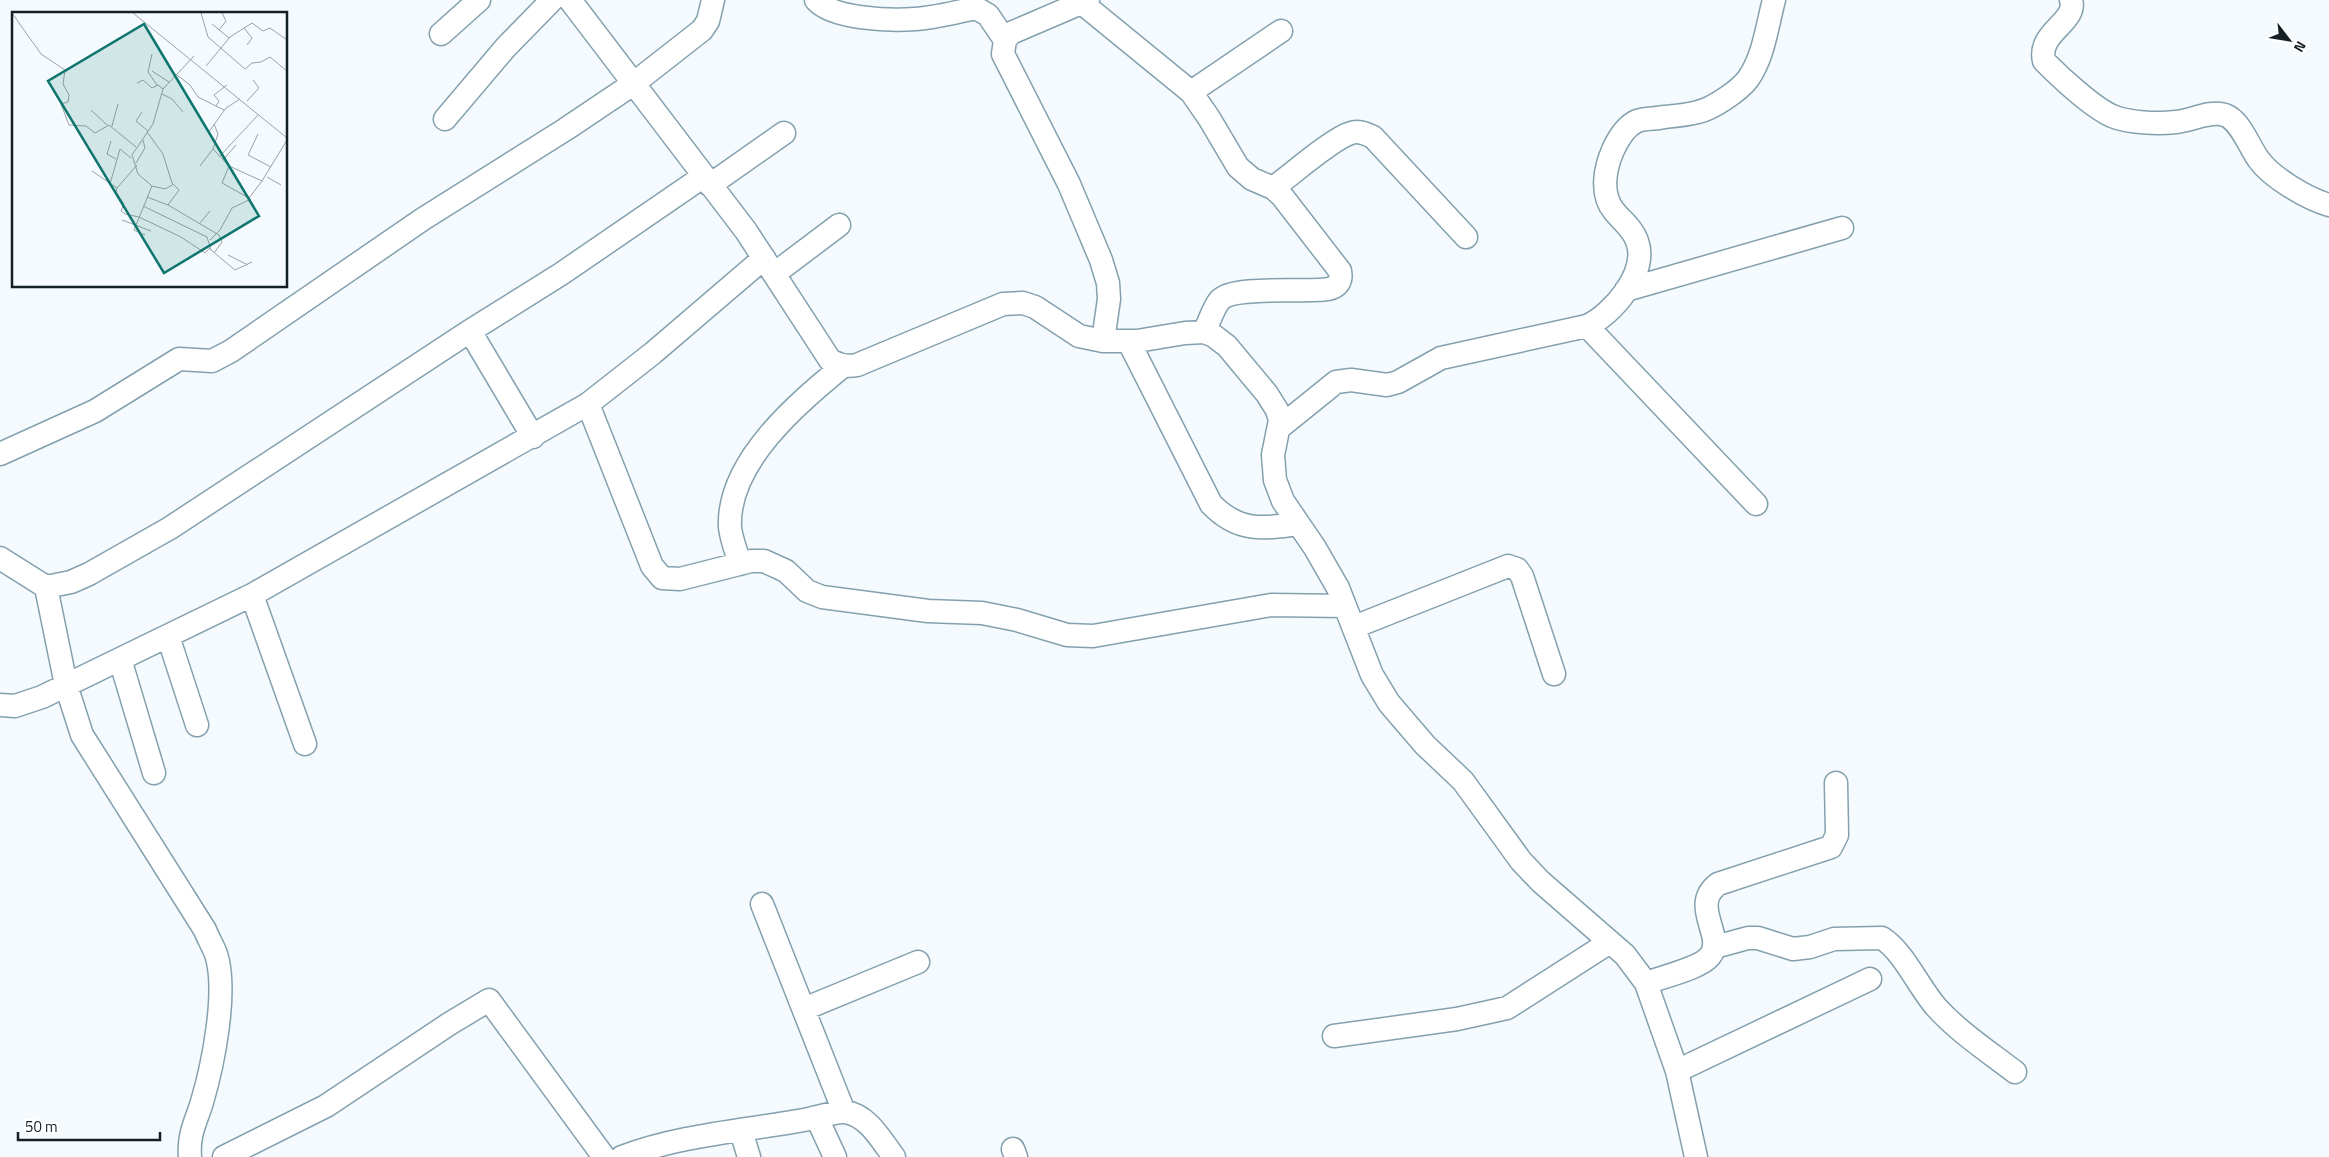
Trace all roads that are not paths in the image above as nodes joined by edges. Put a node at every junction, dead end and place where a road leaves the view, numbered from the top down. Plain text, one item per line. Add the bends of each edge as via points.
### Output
1 (479, 0) edge
2 (552, 0) edge
3 (570, 0) edge
4 (713, 0) edge
5 (816, 0) edge
6 (1774, 0) edge
7 (2071, 0) edge
8 (1085, 1) edge
9 (1281, 31) dead end
10 (441, 34) dead end
11 (1005, 40) junction
12 (633, 84) junction
13 (1191, 92) junction
14 (445, 119) dead end
15 (784, 133) dead end
16 (707, 181) junction
17 (1273, 188) junction
18 (2329, 205) edge
19 (840, 225) dead end
20 (1842, 228) dead end
21 (1466, 237) dead end
22 (769, 266) junction
23 (1626, 290) junction
24 (1587, 326) junction
25 (470, 330) junction
26 (1204, 332) junction
27 (1104, 341) junction
28 (1129, 342) junction
29 (843, 366) junction
30 (588, 404) junction
31 (1279, 428) junction
32 (534, 437) junction
33 (0, 454) edge
34 (1756, 504) dead end
35 (1298, 524) junction
36 (0, 558) edge
37 (740, 564) junction
38 (46, 587) junction
39 (252, 595) junction
40 (1345, 606) junction
41 (1354, 627) junction
42 (168, 636) junction
43 (120, 659) junction
44 (1554, 674) dead end
45 (66, 685) junction
46 (0, 705) edge
47 (197, 725) dead end
48 (305, 744) dead end
49 (154, 773) dead end
50 (1836, 783) dead end
51 (762, 904) dead end
52 (1610, 942) junction
53 (1714, 947) junction
54 (918, 962) dead end
55 (1870, 978) dead end
56 (1646, 983) junction
57 (804, 1009) junction
58 (1334, 1036) dead end
59 (1676, 1071) junction
60 (2015, 1072) dead end
61 (844, 1112) junction
62 (818, 1118) junction
63 (741, 1131) junction
64 (696, 1148) edge
65 (190, 1157) edge
66 (224, 1157) edge
67 (604, 1157) edge
68 (622, 1157) edge
69 (750, 1157) edge
70 (835, 1157) edge
71 (894, 1157) edge
72 (1696, 1157) edge

1 - 10 street
2 - 14 street via 513,39
3 - 12 street
4 - 12 street via 708,21 702,30
5 - 11 street via 840,15 903,19 976,8 988,15
6 - 23 street via 1759,59 1747,80 1732,94 1700,112 1638,121 1627,128 1616,144 1608,164 1606,197 1637,241 1639,252 1636,272
7 - 18 street via 2068,15 2044,46 2044,61 2102,111 2126,120 2176,122 2224,115 2233,121 2268,170 2315,200
8 - 11 street via 1011,33
8 - 13 street
9 - 13 street
11 - 27 street via 1003,54 1069,184 1108,283
12 - 16 street
12 - 33 street via 423,219 220,358 212,361 179,359 95,411
13 - 17 street via 1238,167 1252,180
15 - 16 street
16 - 22 street
16 - 25 street
17 - 21 street via 1336,142 1351,133 1362,132 1373,137
17 - 26 street via 1340,270 1339,282 1335,287 1318,291 1255,291 1227,295 1220,300
19 - 22 street
20 - 23 street
22 - 29 street via 830,360
22 - 30 street
23 - 24 street via 1613,309
24 - 31 street via 1440,358 1387,385 1351,380 1336,382
24 - 34 street
25 - 32 street
25 - 38 street via 140,547 71,582
26 - 28 street via 1185,332
26 - 31 street via 1226,346 1267,394 1277,410
27 - 28 street
27 - 29 street via 1079,336 1035,307 1023,303 1003,304 857,365
28 - 35 street via 1211,504 1222,515 1252,528
29 - 37 street via 786,416 748,465 734,503 730,527
30 - 32 street
30 - 37 street via 656,573 662,578 680,579
31 - 35 street via 1272,467 1283,501
32 - 39 street
35 - 40 street via 1316,548
36 - 38 street
37 - 40 street via 764,561 775,564 807,591 822,597 928,611 982,614 1017,620 1067,636 1092,636 1271,605
38 - 45 street
39 - 42 street
39 - 48 street
40 - 41 street
41 - 44 street via 1508,566 1522,576
41 - 52 street via 1372,675 1389,703 1463,781 1521,861
42 - 43 street
42 - 47 street
43 - 45 street
43 - 49 street
45 - 46 street via 15,706
45 - 65 street via 82,735 205,930 216,956 220,1005 202,1103 191,1128
50 - 53 street via 1837,835 1831,847 1718,884 1712,889 1706,910
51 - 57 street
52 - 56 street via 1626,955
52 - 58 street via 1507,1008 1457,1020
53 - 56 street via 1710,956 1700,963
53 - 60 street via 1748,938 1793,949 1834,939 1882,938 1928,998 1956,1026
54 - 57 street
55 - 59 street
56 - 59 street
57 - 61 street
59 - 72 street
61 - 62 street
61 - 71 street via 871,1126
62 - 63 street
62 - 70 street
63 - 64 street
63 - 69 street
64 - 68 street via 654,1145
66 - 67 street via 326,1106 489,1000

